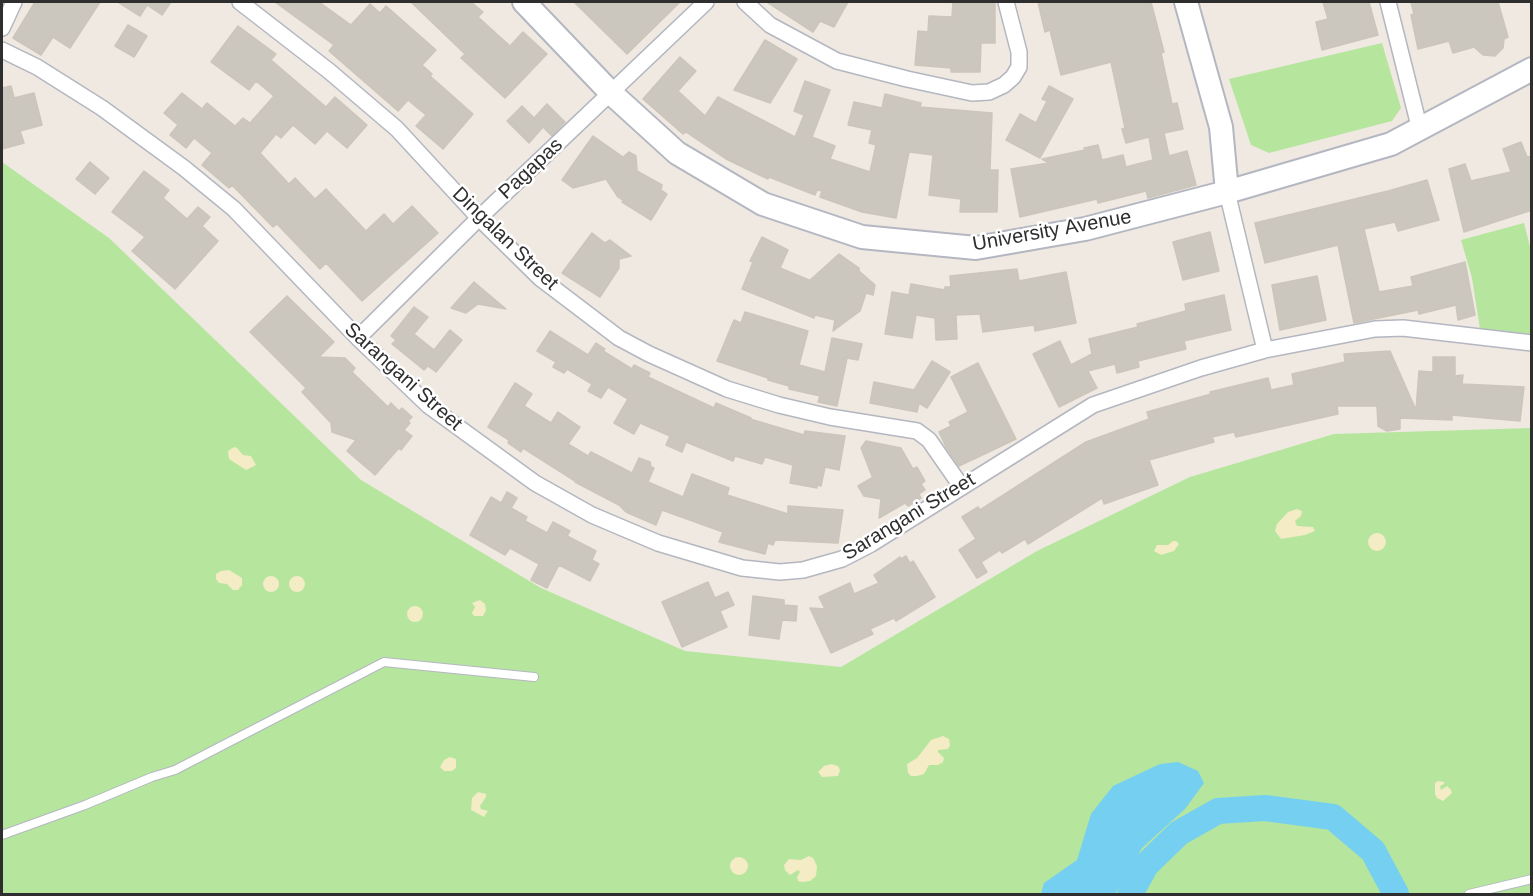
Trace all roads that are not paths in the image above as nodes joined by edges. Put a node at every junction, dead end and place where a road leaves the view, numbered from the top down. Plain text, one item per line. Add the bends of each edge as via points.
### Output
1 (14, 2) edge
2 (240, 2) edge
3 (524, 2) edge
4 (706, 2) edge
5 (745, 2) edge
6 (1006, 2) edge
7 (1186, 2) edge
8 (1388, 2) edge
9 (2, 28) edge
10 (2, 50) edge
11 (1532, 69) edge
12 (610, 93) junction
13 (1420, 130) junction
14 (1227, 192) junction
15 (479, 218) junction
16 (358, 338) junction
17 (1532, 343) edge
18 (1265, 350) junction
19 (961, 486) junction
20 (534, 677) dead end
21 (2, 836) edge
22 (1532, 879) edge
23 (1469, 894) edge

1 - 9 street
2 - 15 street, Dingalan Street via 397,129
3 - 12 street, University Avenue
4 - 12 street, Pagapas
5 - 6 street via 770,25 837,61 972,93 989,92 1004,85 1019,68
7 - 14 street via 1221,127
8 - 13 street
10 - 16 street, Sarangani Street via 37,66 102,108 192,175 234,209
11 - 13 street, University Avenue
12 - 14 street, University Avenue via 677,153 763,204 862,237 976,248 1085,229
12 - 15 street, Pagapas
13 - 14 street, University Avenue via 1391,144
14 - 18 street
15 - 16 street, Pagapas
15 - 19 street, Dingalan Street via 540,278 619,338 727,389 830,417 917,431
16 - 19 street, Sarangani Street via 429,406 535,483 592,515 658,543 742,568 803,570 842,559
17 - 18 street, Sarangani Street via 1403,328
18 - 19 street, Sarangani Street via 1093,405
20 - 21 lane via 384,662 174,770
22 - 23 lane

